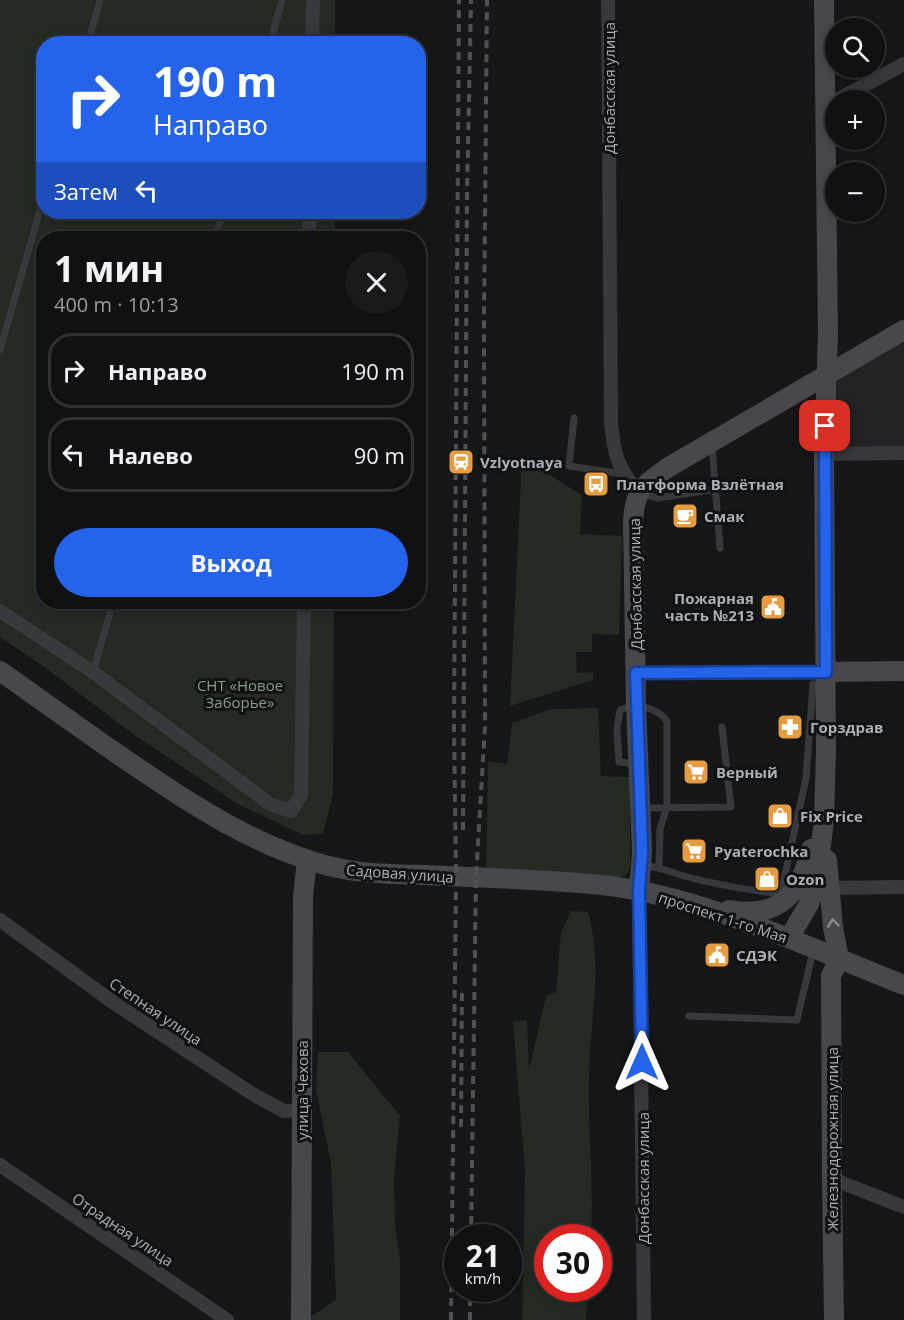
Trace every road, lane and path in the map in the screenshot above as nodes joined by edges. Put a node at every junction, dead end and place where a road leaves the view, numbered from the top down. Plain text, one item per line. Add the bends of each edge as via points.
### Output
1 (100, 0) edge
2 (282, 0) edge
3 (313, 0) edge
4 (608, 0) edge
5 (824, 0) edge
6 (90, 36) edge
7 (272, 36) edge
8 (312, 36) edge
9 (904, 64) edge
10 (831, 90) edge
11 (856, 90) edge
12 (831, 150) edge
13 (37, 219) edge
14 (904, 330) edge
15 (0, 350) edge
16 (828, 374) junction
17 (574, 418) dead end
18 (711, 442) junction
19 (904, 453) edge
20 (824, 454) junction
21 (623, 474) junction
22 (716, 489) junction
23 (638, 493) junction
24 (720, 548) dead end
25 (111, 609) edge
26 (304, 609) edge
27 (0, 611) edge
28 (0, 671) edge
29 (904, 671) edge
30 (93, 672) junction
31 (636, 673) junction
32 (820, 678) junction
33 (636, 705) junction
34 (722, 727) dead end
35 (825, 785) junction
36 (667, 806) junction
37 (639, 808) junction
38 (307, 860) junction
39 (650, 866) junction
40 (904, 886) edge
41 (822, 888) junction
42 (639, 891) junction
43 (665, 897) junction
44 (0, 920) edge
45 (789, 938) junction
46 (813, 948) junction
47 (838, 959) junction
48 (904, 985) edge
49 (689, 1016) dead end
50 (302, 1110) junction
51 (0, 1165) edge
52 (832, 1179) junction
53 (904, 1208) edge
54 (227, 1320) edge
55 (301, 1320) edge
56 (644, 1320) edge
57 (834, 1320) edge

1 - 6 lane
2 - 7 lane
3 - 8 street
4 - 21 street, Донбасская улица via 611,415 613,444
5 - 10 main road
9 - 11 street
12 - 16 main road
13 - 15 lane
14 - 16 main road
16 - 18 main road
16 - 20 main road
17 - 21 lane via 569,466
18 - 22 lane
18 - 23 main road via 667,468
19 - 20 street
20 - 32 main road
21 - 23 street, Донбасская улица
22 - 23 lane via 657,498
22 - 24 lane
23 - 31 main road, Донбасская улица via 633,523
25 - 30 lane
26 - 30 street via 301,795 291,811 270,804
27 - 30 street
28 - 38 main road, Садовая улица via 200,810 245,835
29 - 32 main road
31 - 32 lane
31 - 33 main road, Донбасская улица
32 - 35 main road
32 - 39 lane via 806,778 783,884 772,894
33 - 36 lane via 667,721
33 - 37 main road, Донбасская улица
34 - 36 lane via 732,807
35 - 41 main road
35 - 43 main road via 808,864 797,888 784,902 752,913
36 - 37 lane
36 - 39 lane
37 - 39 main road, Донбасская улица
38 - 42 main road, Садовая улица via 364,873 601,885
38 - 50 main road, улица Чехова via 303,896
39 - 42 main road, Донбасская улица
40 - 41 street
41 - 45 main road
47 -> 41 main road
42 - 43 main road, проспект 1-го Мая
42 - 56 street, Донбасская улица
43 - 45 main road, проспект 1-го Мая
44 - 50 street, Степная улица via 114,1004 254,1095 284,1111
45 - 46 main road, проспект 1-го Мая
46 - 47 main road, проспект 1-го Мая
46 - 49 lane via 797,1020
47 - 48 main road, проспект 1-го Мая
47 - 52 main road, Железнодорожная улица via 831,976
50 - 55 main road, улица Чехова
51 - 54 street, Отрадная улица
52 - 53 street
52 - 57 main road, Железнодорожная улица

